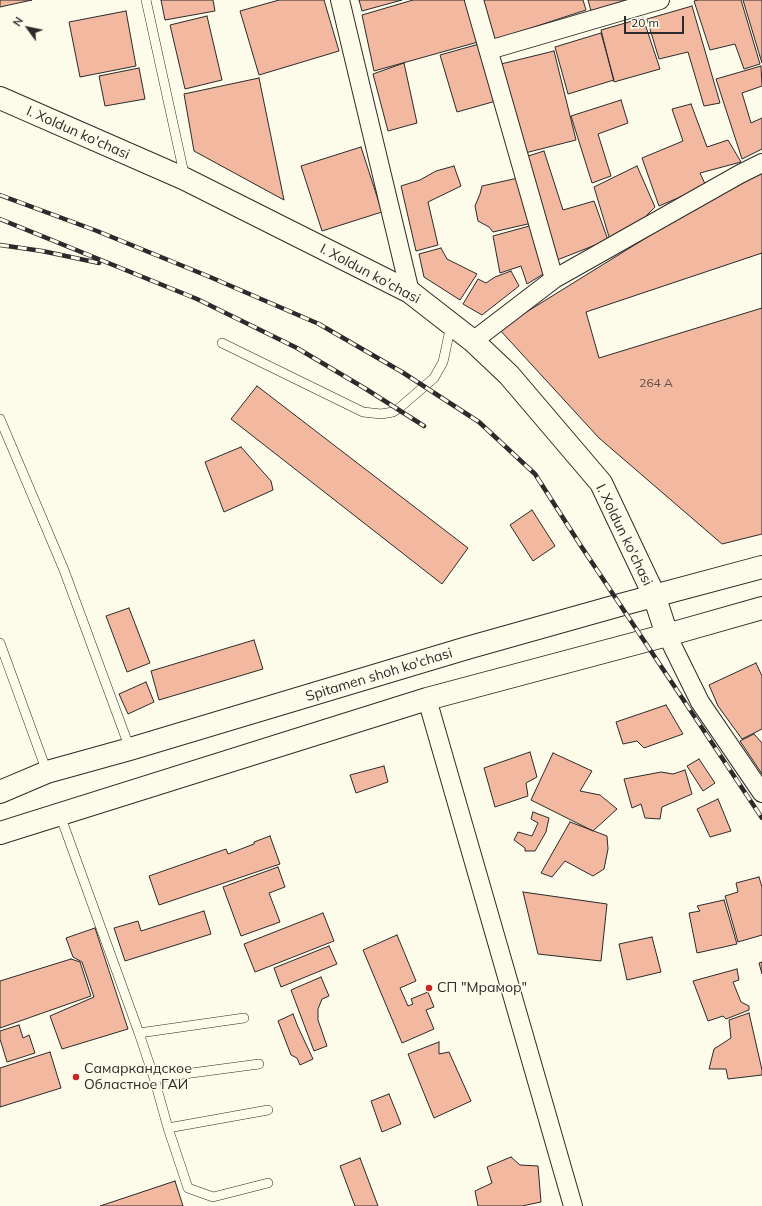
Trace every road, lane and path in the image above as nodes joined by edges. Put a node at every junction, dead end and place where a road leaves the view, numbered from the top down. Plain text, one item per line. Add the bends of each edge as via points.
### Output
1 (146, 0) edge
2 (340, 0) edge
3 (474, 0) edge
4 (660, 0) edge
5 (488, 50) junction
6 (0, 98) edge
7 (762, 163) edge
8 (185, 179) junction
9 (554, 279) junction
10 (410, 292) junction
11 (452, 324) junction
12 (473, 341) junction
13 (222, 343) dead end
14 (0, 419) edge
15 (762, 567) edge
16 (654, 595) junction
17 (762, 608) edge
18 (667, 636) junction
19 (0, 643) edge
20 (427, 699) junction
21 (130, 749) junction
22 (46, 772) junction
23 (0, 792) edge
24 (762, 793) edge
25 (60, 815) junction
26 (0, 833) edge
27 (244, 1018) dead end
28 (139, 1033) junction
29 (259, 1064) dead end
30 (154, 1078) junction
31 (268, 1110) dead end
32 (168, 1128) junction
33 (268, 1184) dead end
34 (573, 1206) edge

1 - 8 lane
2 - 10 street
3 - 5 street
4 - 5 street
5 - 9 street
6 - 8 main road, I. Xoldun ko'chasi
7 - 9 street
8 - 10 main road, I. Xoldun ko'chasi
9 - 12 street
10 - 11 main road, I. Xoldun ko'chasi
11 - 12 main road, I. Xoldun ko'chasi
11 - 13 lane via 444,362 434,378 398,409 381,414 362,412
12 - 16 main road, I. Xoldun ko'chasi via 509,375 601,483
14 - 21 lane via 64,570
15 - 16 main road, Spitamen shoh ko'chasi
16 - 18 main road, I. Xoldun ko'chasi
16 - 21 main road, Spitamen shoh ko'chasi
17 - 18 main road
18 - 20 main road
18 - 24 street via 700,702
19 - 22 lane
20 - 25 main road
20 - 34 street
21 - 22 main road, Spitamen shoh ko'chasi
22 - 23 main road, Spitamen shoh ko'chasi
25 - 26 main road
25 - 28 lane
27 - 28 lane
28 - 30 lane
29 - 30 lane
30 - 32 lane
31 - 32 lane
32 - 33 lane via 188,1188 213,1197

